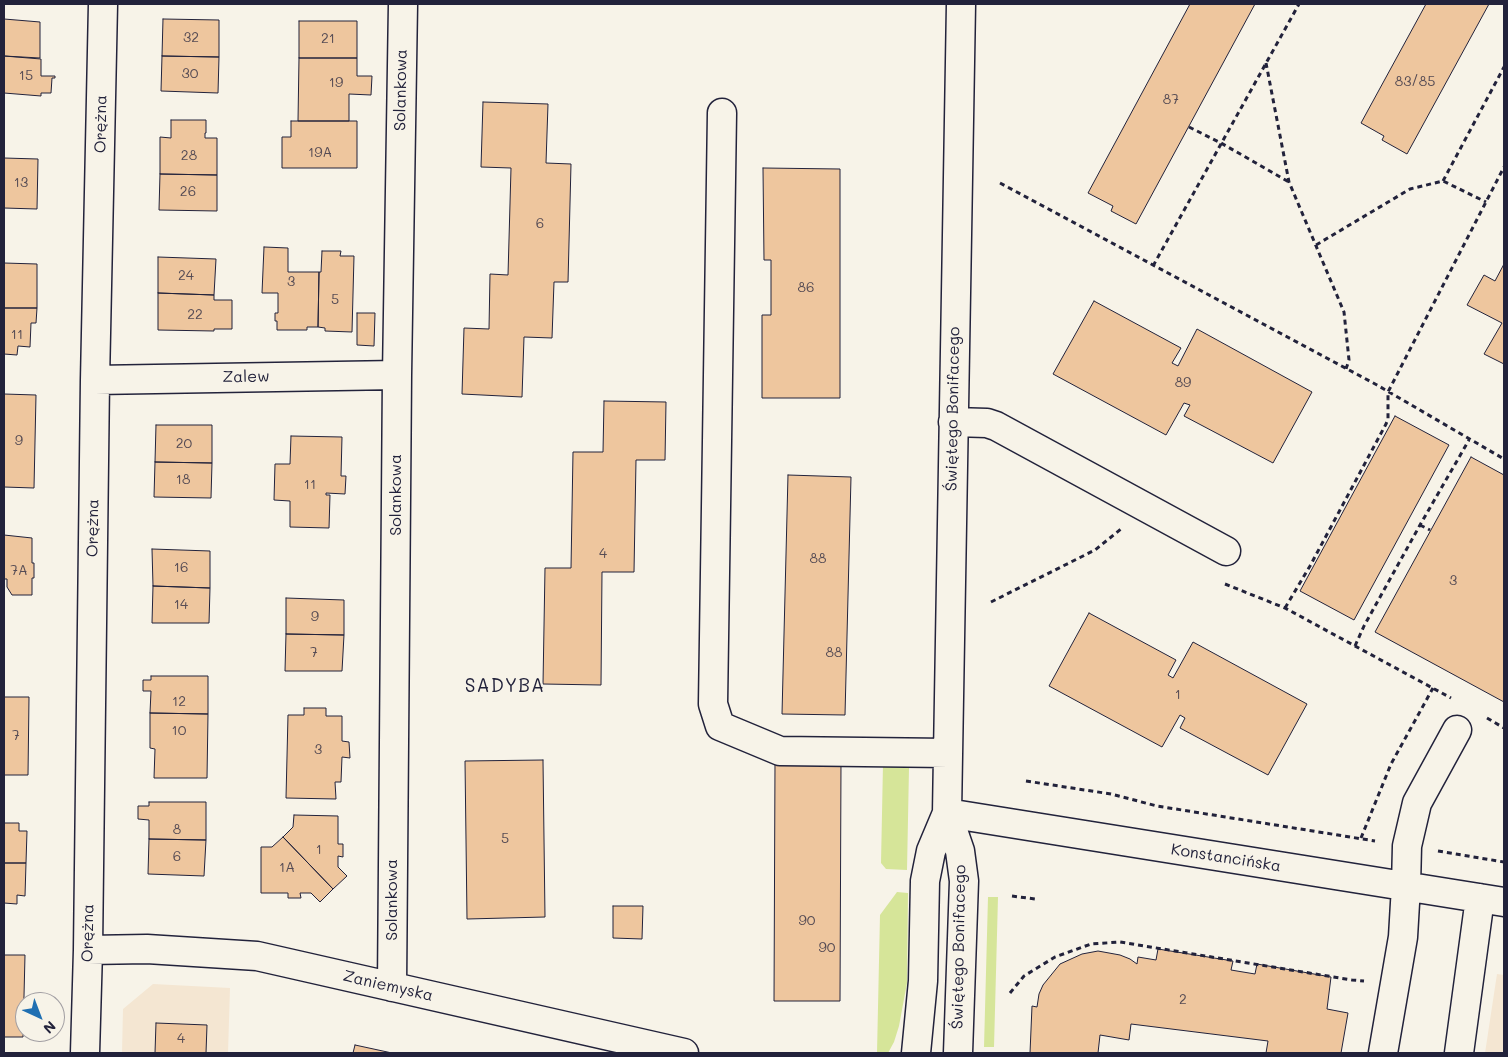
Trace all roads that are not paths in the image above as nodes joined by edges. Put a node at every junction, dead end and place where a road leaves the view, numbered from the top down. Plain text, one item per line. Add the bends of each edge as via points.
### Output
1 (103, 4) edge
2 (403, 4) edge
3 (961, 4) edge
4 (722, 114) dead end
5 (396, 374) junction
6 (95, 380) junction
7 (953, 422) junction
8 (1226, 551) dead end
9 (1457, 730) dead end
10 (948, 753) junction
11 (947, 813) junction
12 (1406, 886) junction
13 (1492, 900) edge
14 (88, 950) junction
15 (392, 987) junction
16 (85, 1053) edge
17 (684, 1053) edge
18 (916, 1053) edge
19 (958, 1053) edge
20 (1384, 1053) edge
21 (1459, 1053) edge

1 - 6 street, Orężna
2 - 5 street, Solankowa
3 - 7 street, Świętego Bonifacego
4 - 10 street via 713,704 720,726 780,751
5 - 6 street, Zalew
5 - 15 street, Solankowa
6 - 14 street, Orężna
7 - 8 street via 996,426
7 - 10 street, Świętego Bonifacego
9 - 12 street via 1418,803 1407,846
10 - 11 street, Świętego Bonifacego
11 - 12 street, Konstancińska
11 - 18 street, Świętego Bonifacego via 931,851 924,881 923,981
11 - 19 street, Świętego Bonifacego via 960,851 964,881
12 - 13 street, Konstancińska
12 - 20 street via 1403,937
13 - 21 street
14 - 15 street, Zaniemyska via 147,949 256,956
14 - 16 street, Orężna
15 - 17 street, Zaniemyska

